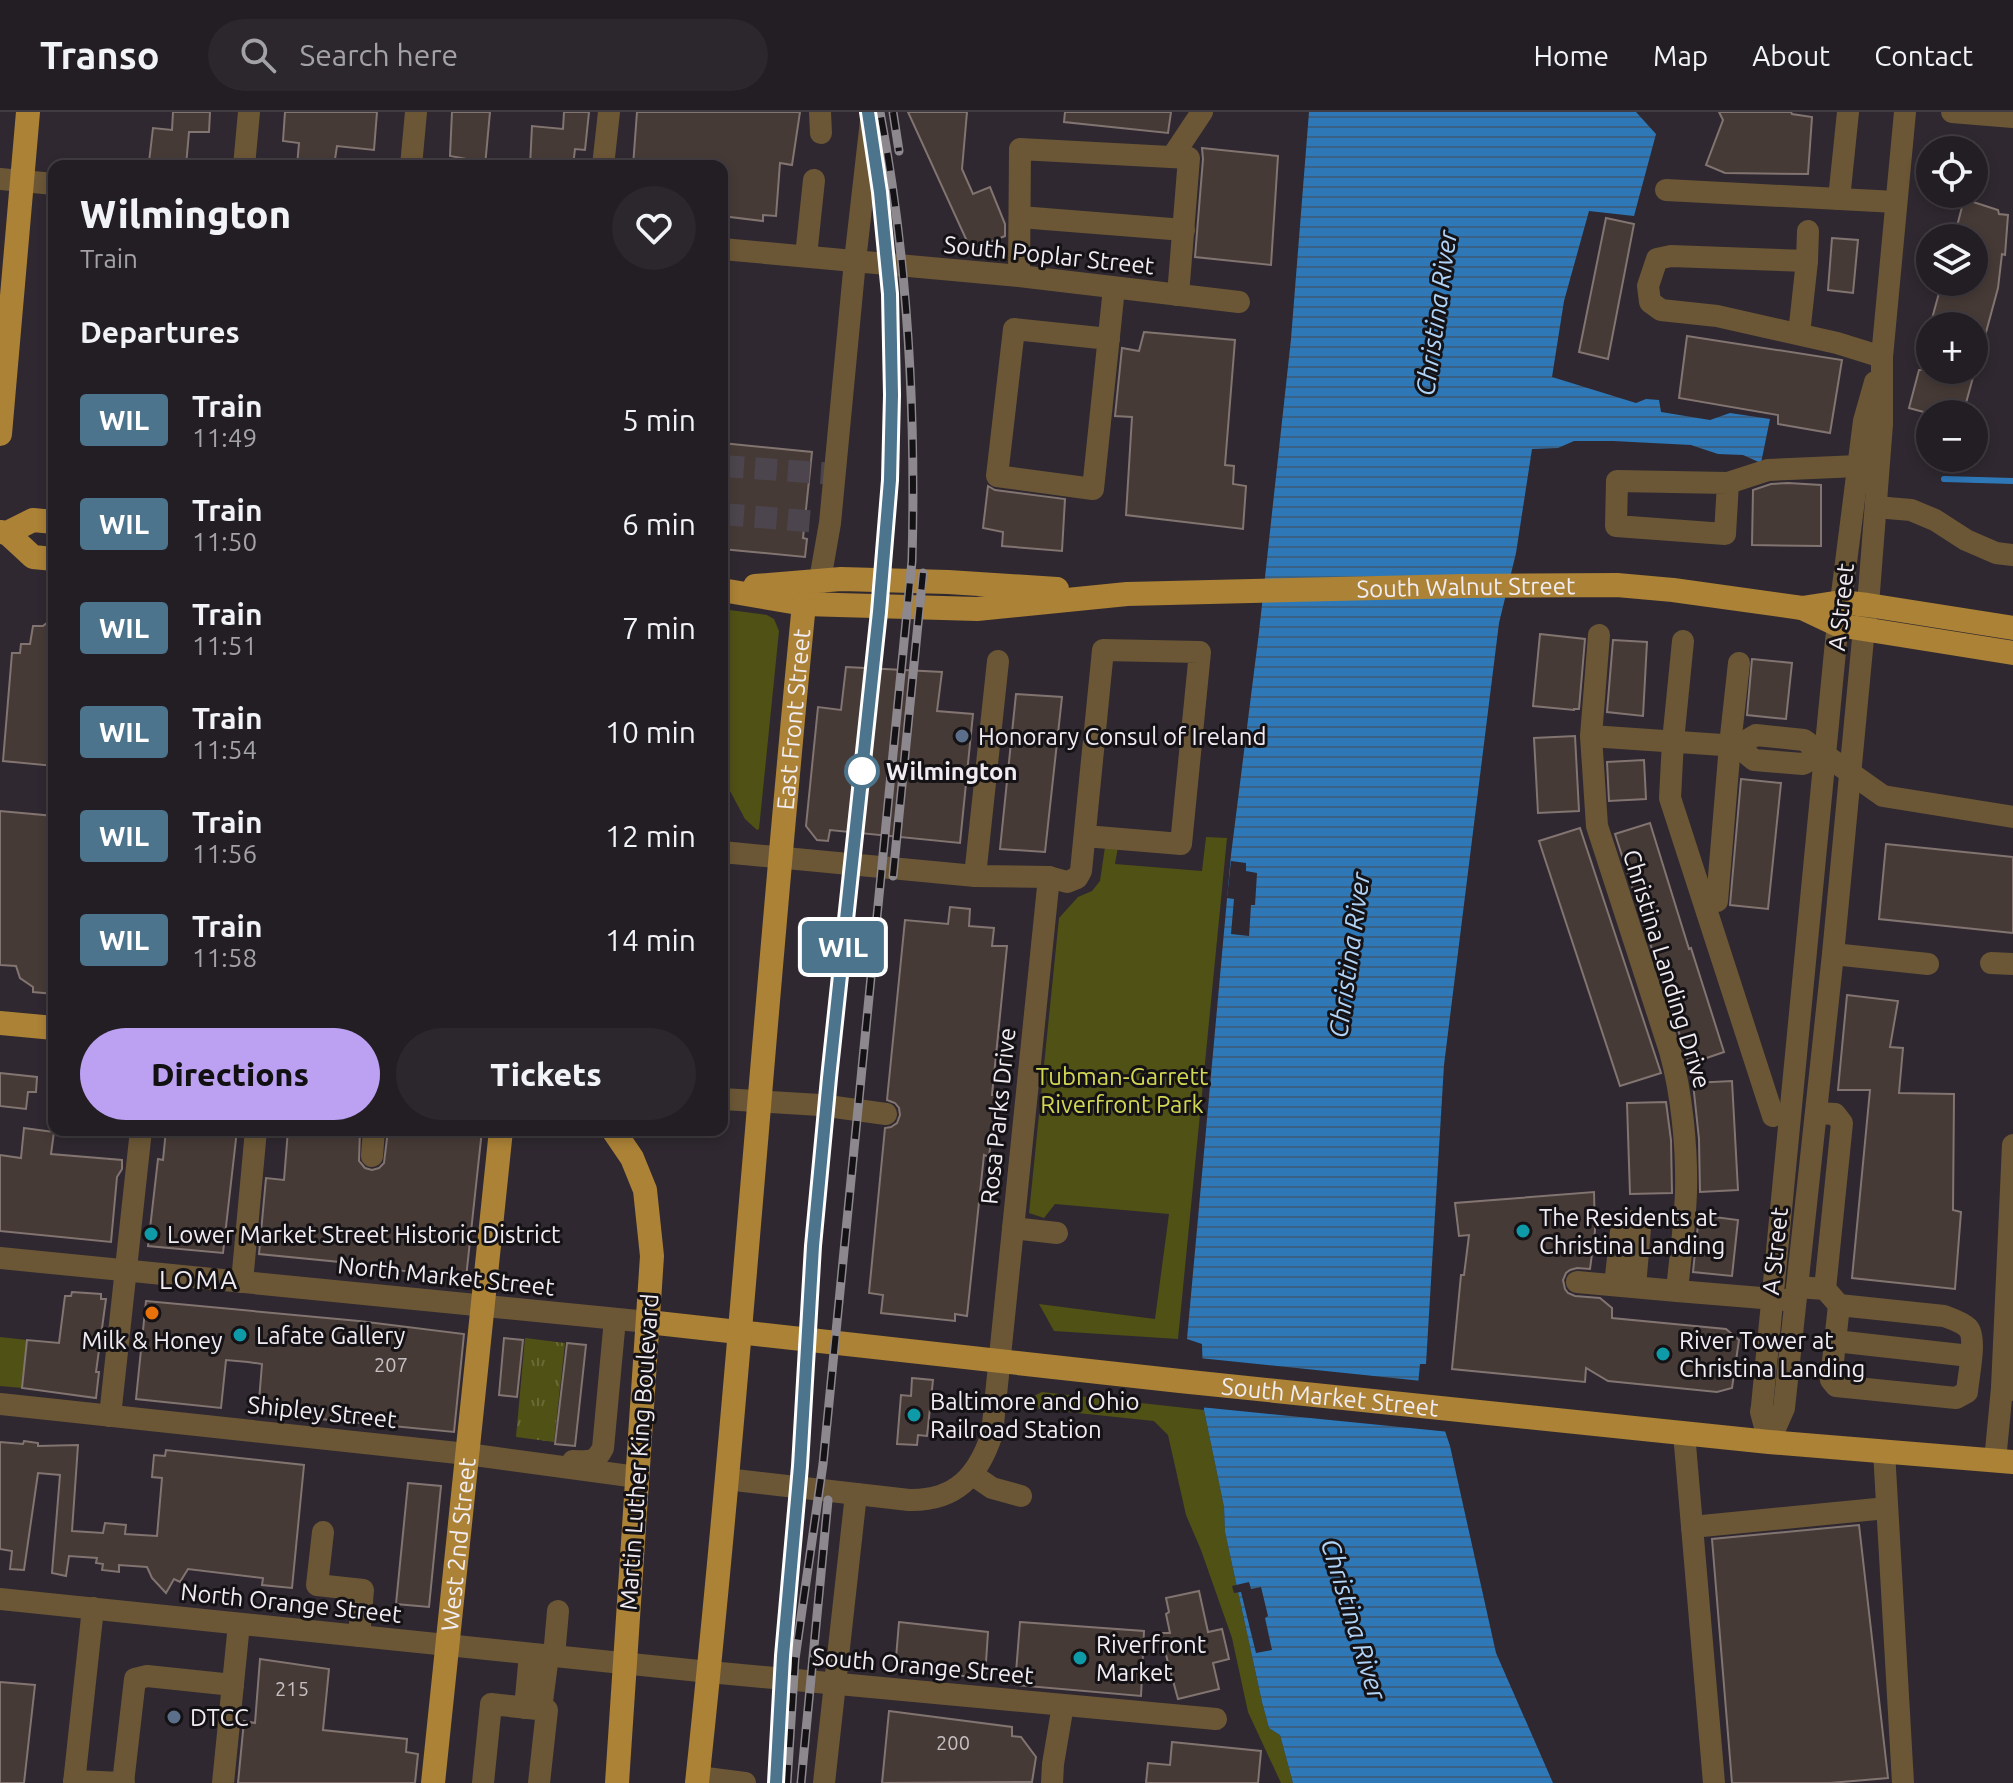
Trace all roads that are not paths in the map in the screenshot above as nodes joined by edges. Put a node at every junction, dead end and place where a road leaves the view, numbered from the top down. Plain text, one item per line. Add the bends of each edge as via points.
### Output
1 (28, 112) edge
2 (249, 112) edge
3 (416, 112) edge
4 (609, 112) edge
5 (872, 112) edge
6 (1202, 112) edge
7 (1848, 112) edge
8 (1905, 112) edge
9 (1952, 112) edge
10 (2013, 117) edge
11 (1172, 157) junction
12 (245, 160) edge
13 (412, 160) edge
14 (604, 160) edge
15 (11, 180) edge
16 (814, 180) dead end
17 (48, 183) edge
18 (1666, 190) dead end
19 (1839, 199) junction
20 (1896, 202) junction
21 (1020, 217) junction
22 (1184, 230) junction
23 (1808, 231) dead end
24 (728, 250) edge
25 (806, 256) junction
26 (855, 261) junction
27 (1807, 261) junction
28 (1019, 276) junction
29 (1114, 288) junction
30 (1178, 295) junction
31 (1239, 302) dead end
32 (1799, 334) junction
33 (1109, 339) junction
34 (1882, 357) junction
35 (0, 434) edge
36 (1858, 466) junction
37 (1728, 483) junction
38 (1876, 507) junction
39 (48, 521) edge
40 (3, 532) edge
41 (2013, 555) edge
42 (48, 558) edge
43 (820, 580) junction
44 (728, 589) edge
45 (728, 591) edge
46 (1127, 594) junction
47 (804, 604) junction
48 (1839, 614) junction
49 (1866, 617) junction
50 (2013, 628) edge
51 (1599, 635) dead end
52 (1683, 641) dead end
53 (2013, 653) edge
54 (998, 661) dead end
55 (1739, 663) dead end
56 (1591, 736) junction
57 (1673, 741) junction
58 (1734, 745) junction
59 (1825, 753) junction
60 (1851, 774) junction
61 (2013, 817) edge
62 (1085, 836) junction
63 (728, 853) edge
64 (779, 858) junction
65 (975, 876) junction
66 (1049, 877) junction
67 (1717, 901) dead end
68 (1833, 954) junction
69 (1928, 964) dead end
70 (0, 1023) edge
71 (48, 1027) edge
72 (728, 1099) edge
73 (759, 1101) junction
74 (1816, 1113) junction
75 (886, 1114) dead end
76 (1773, 1116) dead end
77 (140, 1136) edge
78 (255, 1136) edge
79 (374, 1136) edge
80 (500, 1136) edge
81 (617, 1136) edge
82 (2013, 1145) edge
83 (372, 1156) dead end
84 (1013, 1228) junction
85 (1057, 1233) dead end
86 (0, 1258) edge
87 (125, 1271) junction
88 (242, 1282) junction
89 (1577, 1282) dead end
90 (1677, 1291) junction
91 (1789, 1295) junction
92 (1832, 1297) junction
93 (483, 1306) junction
94 (615, 1319) junction
95 (648, 1322) junction
96 (739, 1332) junction
97 (1835, 1341) junction
98 (1970, 1356) junction
99 (1000, 1361) junction
100 (2007, 1389) edge
101 (0, 1404) edge
102 (110, 1416) junction
103 (1684, 1433) junction
104 (1769, 1442) junction
105 (1884, 1451) junction
106 (467, 1454) junction
107 (2004, 1461) edge
108 (524, 1462) junction
109 (973, 1475) junction
110 (637, 1477) junction
111 (726, 1479) junction
112 (856, 1494) junction
113 (1021, 1496) dead end
114 (1887, 1508) junction
115 (1692, 1527) junction
116 (323, 1532) dead end
117 (0, 1599) edge
118 (93, 1608) junction
119 (552, 1611) dead end
120 (239, 1624) junction
121 (359, 1636) junction
122 (447, 1646) junction
123 (544, 1655) junction
124 (625, 1663) junction
125 (709, 1672) junction
126 (835, 1684) junction
127 (233, 1685) junction
128 (1063, 1705) junction
129 (533, 1708) junction
130 (1216, 1719) dead end
131 (698, 1780) edge
132 (74, 1782) edge
133 (123, 1783) edge
134 (223, 1783) edge
135 (433, 1783) edge
136 (483, 1783) edge
137 (539, 1783) edge
138 (617, 1783) edge
139 (745, 1783) edge
140 (824, 1783) edge
141 (1052, 1783) edge
142 (1714, 1783) edge
143 (1903, 1783) edge

1 - 15 main road
2 - 12 street
3 - 13 street
4 - 14 street
5 - 26 street, East Front Street
6 - 11 street
7 - 19 street
8 - 20 street, A Street
9 - 10 street
11 - 21 street via 1020,149
11 - 22 street via 1189,158
15 - 17 street
15 - 35 main road
16 - 25 street
18 - 19 street
19 - 20 street
20 - 34 street, A Street
21 - 22 street
21 - 28 street
22 - 30 street
23 - 27 street
24 - 25 street, South Poplar Street
25 - 26 street, South Poplar Street
26 - 28 street, South Poplar Street
26 - 43 street, East Front Street via 832,510
27 - 32 street
27 - 32 street via 1671,256 1657,259 1648,286 1650,302 1661,310
28 - 29 street, South Poplar Street
29 - 30 street, South Poplar Street
29 - 33 street
30 - 31 street, South Poplar Street
32 - 34 street
33 - 33 street via 1014,329 997,476 1093,489
34 - 36 street, A Street
34 - 38 street, A Street
36 - 37 street via 1768,470
36 - 48 street, A Street
37 - 37 street via 1725,534 1616,526 1617,481
38 - 41 street via 1911,510 1966,540
38 - 49 street, A Street
39 - 40 main road via 33,520
40 - 42 main road via 33,557
43 - 44 main road, South Walnut Street
43 - 46 main road, South Walnut Street
43 - 47 street, East Front Street
45 - 47 main road, South Walnut Street
46 - 47 main road, South Walnut Street via 977,609
46 - 48 main road, South Walnut Street via 1617,585
47 - 64 main road, East Front Street
48 - 49 main road, South Walnut Street
48 - 59 street, A Street
49 - 50 main road, South Walnut Street
49 - 53 main road, South Walnut Street
49 - 60 street, A Street
51 - 56 street, Christina Landing Drive
52 - 57 street
54 - 65 street
55 - 58 street
56 - 57 street
56 - 90 street, Christina Landing Drive via 1599,837 1681,1097 1686,1193
57 - 58 street
57 - 76 street via 1670,798
58 - 59 street via 1756,735 1768,736 1804,740
58 - 67 street
59 - 60 street
59 - 91 street, A Street
60 - 61 street via 1883,796
60 - 68 street, A Street
62 - 62 street via 1103,650 1200,652 1181,844
62 - 66 street via 1077,878 1067,882
63 - 64 street
64 - 65 street
64 - 73 main road, East Front Street
65 - 66 street
66 - 84 street, Rosa Parks Drive
68 - 69 street
68 - 74 street, A Street
70 - 71 main road
72 - 73 street
73 - 75 street
73 - 96 main road, East Front Street
74 - 91 street, A Street
74 - 92 street via 1835,1114 1842,1123
77 - 87 street
78 - 88 street
79 - 83 street
80 - 93 main road, West 2nd Street
81 - 95 main road, Martin Luther King Boulevard via 645,1190 652,1256
82 - 100 street
84 - 85 street
84 - 99 street, Rosa Parks Drive
86 - 87 street, North Market Street
87 - 88 street, North Market Street
87 - 102 street
88 - 93 street, North Market Street
89 - 90 street
90 - 91 street
91 - 92 street
91 - 104 street, A Street via 1761,1412
92 - 97 street
92 - 98 street via 1958,1321 1972,1337
93 - 94 street, North Market Street
93 - 106 main road, West 2nd Street
94 - 95 street, North Market Street
94 - 108 street via 599,1456 593,1461
95 - 96 main road, South Market Street
95 - 110 main road, Martin Luther King Boulevard
96 - 99 main road, South Market Street
96 - 111 main road
97 - 98 street
97 - 98 street via 1831,1380 1836,1386 1956,1398 1967,1392
99 - 103 main road, South Market Street
99 - 109 street, Rosa Parks Drive via 992,1434
100 - 107 street
101 - 102 street, Shipley Street
102 - 106 street, Shipley Street
103 - 104 main road, South Market Street
103 - 115 street
104 - 105 main road, South Market Street
105 - 107 main road, South Market Street
105 - 114 street
106 - 108 street, Shipley Street
106 - 122 main road, West 2nd Street
108 - 110 street, Shipley Street
109 - 112 street via 956,1489 926,1501
109 - 113 street via 992,1488
110 - 124 main road, Martin Luther King Boulevard
111 - 112 street
111 - 125 main road
112 - 126 street
114 - 115 street
114 - 143 street
115 - 142 street
116 - 121 street via 317,1585 363,1590
117 - 118 street, North Orange Street
118 - 120 street, North Orange Street
118 - 132 street
119 - 123 street
120 - 121 street, North Orange Street
120 - 127 street
121 - 122 street, North Orange Street
122 - 123 street, North Orange Street
122 - 135 main road, West 2nd Street
123 - 124 street, North Orange Street
123 - 129 street
124 - 125 street, South Orange Street
124 - 138 main road, Martin Luther King Boulevard
125 - 126 street, South Orange Street
125 - 131 main road
126 - 128 street, South Orange Street
126 - 140 street
127 - 133 street via 135,1679
127 - 134 street
128 - 130 street, South Orange Street
128 - 141 street
129 - 136 street via 491,1704
129 - 137 street via 547,1710
131 - 139 street
132 - 133 street

